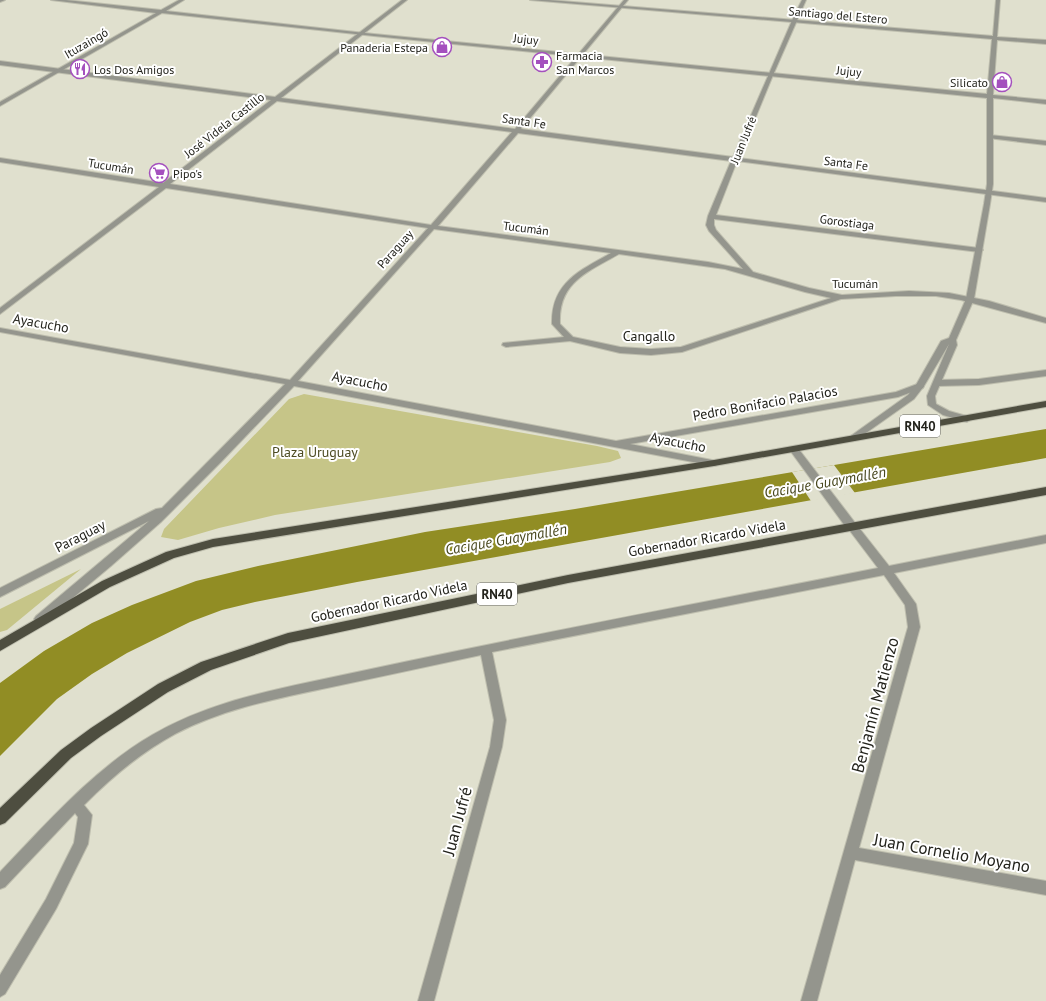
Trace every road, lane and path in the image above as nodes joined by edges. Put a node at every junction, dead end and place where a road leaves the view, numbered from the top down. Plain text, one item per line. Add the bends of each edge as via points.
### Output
1 (3, 0) edge
2 (53, 0) edge
3 (182, 0) edge
4 (405, 0) edge
5 (532, 0) edge
6 (626, 0) edge
7 (804, 0) edge
8 (998, 0) edge
9 (0, 1) edge
10 (620, 7) junction
11 (161, 12) junction
12 (795, 22) junction
13 (361, 34) junction
14 (995, 38) junction
15 (1046, 42) edge
16 (579, 56) junction
17 (0, 63) edge
18 (58, 71) junction
19 (770, 75) junction
20 (990, 97) junction
21 (276, 100) junction
22 (1046, 102) edge
23 (0, 104) edge
24 (516, 131) junction
25 (990, 137) junction
26 (1046, 143) edge
27 (0, 160) edge
28 (735, 161) junction
29 (163, 187) junction
30 (988, 193) junction
31 (1046, 200) edge
32 (711, 216) junction
33 (432, 228) junction
34 (979, 250) junction
35 (618, 252) junction
36 (749, 272) junction
37 (842, 297) junction
38 (970, 300) junction
39 (0, 312) edge
40 (1046, 321) edge
41 (0, 330) edge
42 (570, 339) junction
43 (952, 340) junction
44 (506, 345) dead end
45 (1046, 373) edge
46 (294, 382) junction
47 (937, 383) junction
48 (920, 386) junction
49 (1046, 404) edge
50 (967, 419) junction
51 (853, 438) junction
52 (613, 444) junction
53 (794, 449) junction
54 (714, 463) junction
55 (1046, 491) edge
56 (172, 505) junction
57 (852, 527) junction
58 (1046, 539) edge
59 (886, 570) junction
60 (0, 592) edge
61 (30, 628) junction
62 (0, 646) edge
63 (486, 649) junction
64 (75, 804) junction
65 (0, 818) edge
66 (851, 853) junction
67 (0, 882) edge
68 (1046, 888) edge
69 (0, 990) edge
70 (426, 1001) edge
71 (809, 1001) edge

1 - 9 street
2 - 11 street, Jujuy
3 - 11 street, Ituzaingó
4 - 13 street, José Videla Castillo
5 - 10 street, Santiago del Estero
6 - 10 street, Paraguay
7 - 12 street, Juan Jufré
8 - 14 street
10 - 12 street, Santiago del Estero
10 - 16 street, Paraguay
11 - 13 street, Jujuy
11 - 18 street, Ituzaingó
12 - 14 street, Santiago del Estero
12 - 19 street, Juan Jufré
13 - 16 street, Jujuy
13 - 21 street, José Videla Castillo
14 - 15 street, Santiago del Estero
14 - 20 street
16 - 19 street, Jujuy
16 - 24 street, Paraguay
17 - 18 street, Santa Fe
18 - 21 street, Santa Fe
18 - 23 street, Ituzaingó
19 - 20 street, Jujuy
19 - 28 street, Juan Jufré
20 - 22 street, Jujuy
20 - 25 street
21 - 24 street, Santa Fe
21 - 29 street, José Videla Castillo
24 - 28 street, Santa Fe
24 - 33 street, Paraguay
25 - 26 street
25 - 30 street
27 - 29 street, Tucumán
28 - 30 street, Santa Fe
28 - 32 street, Juan Jufré
29 - 33 street, Tucumán
29 - 39 street, José Videla Castillo
30 - 31 street, Santa Fe
30 - 34 street
32 - 34 street, Gorostiaga
32 - 36 street via 712,231
33 - 35 street, Tucumán
33 - 46 street, Paraguay
34 - 38 street
35 - 36 street, Tucumán
35 - 42 street via 576,278 562,292 556,307 556,324
36 - 37 street, Tucumán
37 - 38 street, Tucumán via 924,293
37 - 42 street, Cangallo via 682,349 652,352 620,350
38 - 40 street, Tucumán
38 - 43 street
41 - 46 street, Ayacucho
42 - 44 street, Cangallo
43 - 47 street via 953,346
43 - 48 street via 944,343
45 - 47 street via 979,382
46 - 52 street, Ayacucho
46 - 56 street, Paraguay
47 - 50 street via 930,396 932,405 946,413
48 - 51 street via 911,396
48 - 52 street, Pedro Bonifacio Palacios via 898,394
49 - 50 highway, RN40
50 - 51 highway, RN40
51 - 53 highway, RN40
52 - 54 street, Ayacucho
53 - 54 highway, RN40
53 - 57 street, Benjamín Matienzo
54 - 61 highway, RN40 via 213,543 170,555 106,584
55 - 57 highway, Gobernador Ricardo Videla / RN40
56 - 60 street, Paraguay
56 - 61 street, Paraguay via 112,560
57 - 59 street, Benjamín Matienzo
57 - 65 highway, Gobernador Ricardo Videla / RN40 via 568,579 288,638 241,653 206,666 163,688 96,732 66,754
58 - 59 street
59 - 63 street
59 - 66 street, Benjamín Matienzo via 910,604 914,626
61 - 62 highway, RN40
63 - 64 street via 248,700 212,711 162,735 128,756
63 - 70 street, Juan Jufré via 500,720 496,747
64 - 67 street
64 - 69 street via 85,815 81,844 51,904
66 - 68 street, Juan Cornelio Moyano
66 - 71 street, Benjamín Matienzo

